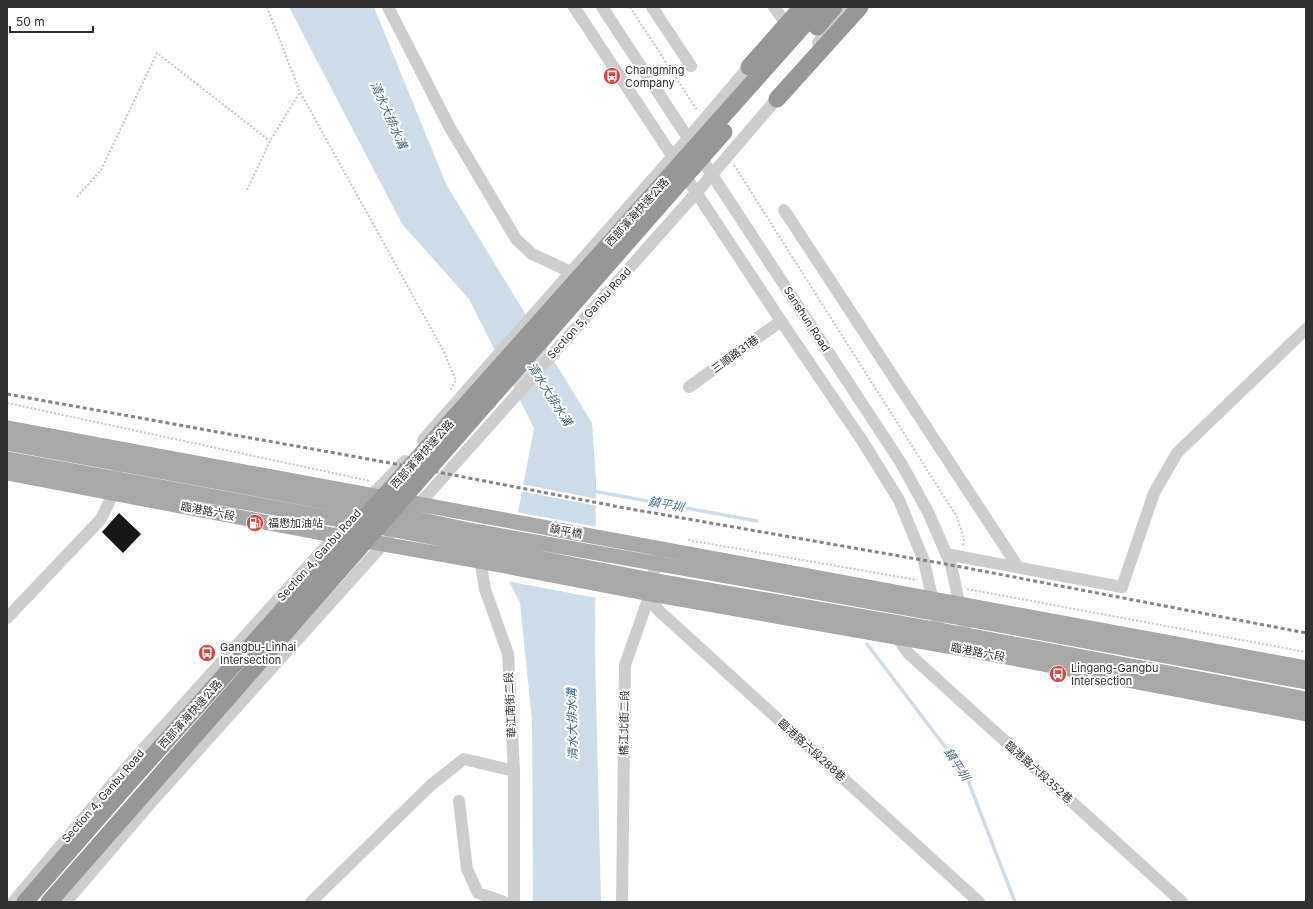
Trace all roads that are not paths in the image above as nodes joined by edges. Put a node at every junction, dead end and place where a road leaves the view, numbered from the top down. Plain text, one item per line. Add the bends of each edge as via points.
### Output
1 (388, 7) edge
2 (574, 7) edge
3 (602, 7) edge
4 (652, 7) edge
5 (774, 7) edge
6 (792, 7) edge
7 (802, 7) edge
8 (820, 7) edge
9 (830, 7) edge
10 (834, 7) edge
11 (844, 7) edge
12 (860, 7) edge
13 (870, 7) edge
14 (782, 18) junction
15 (691, 66) dead end
16 (749, 67) junction
17 (777, 100) junction
18 (688, 138) junction
19 (673, 156) junction
20 (712, 174) junction
21 (697, 192) junction
22 (784, 210) dead end
23 (571, 272) junction
24 (781, 321) junction
25 (1306, 329) edge
26 (689, 387) dead end
27 (7, 428) edge
28 (7, 443) edge
29 (121, 456) junction
30 (7, 459) edge
31 (7, 473) edge
32 (116, 486) junction
33 (371, 495) junction
34 (419, 504) junction
35 (360, 509) junction
36 (475, 514) junction
37 (408, 517) junction
38 (349, 522) junction
39 (396, 530) junction
40 (474, 531) junction
41 (338, 536) junction
42 (384, 543) junction
43 (657, 548) junction
44 (479, 554) junction
45 (946, 554) junction
46 (656, 564) junction
47 (1018, 567) junction
48 (651, 587) junction
49 (932, 599) junction
50 (961, 611) junction
51 (936, 614) junction
52 (7, 618) edge
53 (939, 630) junction
54 (898, 639) junction
55 (968, 643) junction
56 (942, 646) junction
57 (1306, 668) edge
58 (1306, 682) edge
59 (1306, 699) edge
60 (1306, 714) edge
61 (514, 771) junction
62 (458, 801) dead end
63 (13, 902) edge
64 (25, 902) edge
65 (49, 902) edge
66 (66, 902) edge
67 (311, 902) edge
68 (504, 902) edge
69 (514, 902) edge
70 (622, 902) edge
71 (979, 902) edge
72 (1182, 902) edge

1 - 23 street via 449,126 516,239 532,254
2 - 19 street, Sanshun Road
3 - 18 street, Sanshun Road
4 - 15 street
5 - 14 street
6 - 14 street
7 - 16 highway
8 - 64 highway, 西部濱海快速公路, bridge
9 - 16 street
10 - 65 highway, 西部濱海快速公路, bridge
11 - 17 street, Section 5, Ganbu Road
12 - 17 highway
13 - 17 street, Section 5, Ganbu Road via 811,72
14 - 16 street
16 - 18 street
17 - 20 street, Section 5, Ganbu Road
18 - 19 street
18 - 20 street, Sanshun Road
19 - 21 street, Sanshun Road
19 - 23 street
20 - 21 street, Section 5, Ganbu Road
20 - 45 street, Sanshun Road via 901,463 929,514
21 - 24 street, Sanshun Road
21 - 34 street, Section 5, Ganbu Road
22 - 47 street
23 - 33 street
24 - 26 street, 三順路31巷
24 - 49 street, Sanshun Road via 899,500 924,561
25 - 47 street via 1177,453 1154,494 1122,587
27 - 29 main road
28 - 29 main road
29 - 32 street
29 - 33 main road
29 - 35 main road
30 - 32 main road, 臨港路六段
31 - 32 main road, 臨港路六段
32 - 38 main road, 臨港路六段
32 - 41 main road, 臨港路六段
32 - 52 street via 101,520
33 - 34 main road
33 - 35 street, Section 4, Ganbu Road
34 - 36 main road
34 - 37 street, Section 5, Ganbu Road
35 - 37 main road
35 - 38 street, Section 4, Ganbu Road
36 - 40 street, 華江南街二段
36 - 43 main road, 鎮平橋
37 - 39 street, Section 5, Ganbu Road
37 - 40 main road
38 - 39 main road, 臨港路六段
38 - 41 street, Section 4, Ganbu Road
39 - 42 street, Section 5, Ganbu Road
39 - 44 main road, 臨港路六段
40 - 44 street, 華江南街二段
40 - 46 main road, 鎮平橋
41 - 42 main road, 臨港路六段
41 - 63 street, Section 4, Ganbu Road via 128,766
42 - 44 main road, 臨港路六段
42 - 66 street via 148,806
43 - 46 street, 橋江北街二段
43 - 49 main road
44 - 48 main road
44 - 61 street, 華江南街二段 via 485,589 508,654
45 - 47 street
45 - 50 street, Sanshun Road via 951,565
46 - 48 street, 橋江北街二段
46 - 51 main road
48 - 53 main road, 臨港路六段
48 - 54 main road, 臨港路六段
48 - 70 street, 橋江北街二段 via 625,665
48 - 71 street, 臨港路六段288巷 via 657,609
49 - 50 main road
49 - 51 street, Sanshun Road
50 - 51 main road
50 - 55 street, Sanshun Road
50 - 57 main road
50 - 58 main road
51 - 53 street, Sanshun Road
53 - 55 main road, 臨港路六段
53 - 56 street, Sanshun Road
54 - 56 main road, 臨港路六段
54 - 72 street, 臨港路六段352巷 via 908,653
55 - 56 main road, 臨港路六段
55 - 59 main road, 臨港路六段
55 - 60 main road, 臨港路六段
61 - 67 street via 464,759 432,785
61 - 69 street, 華江南街二段
62 - 68 street via 467,869 478,893

